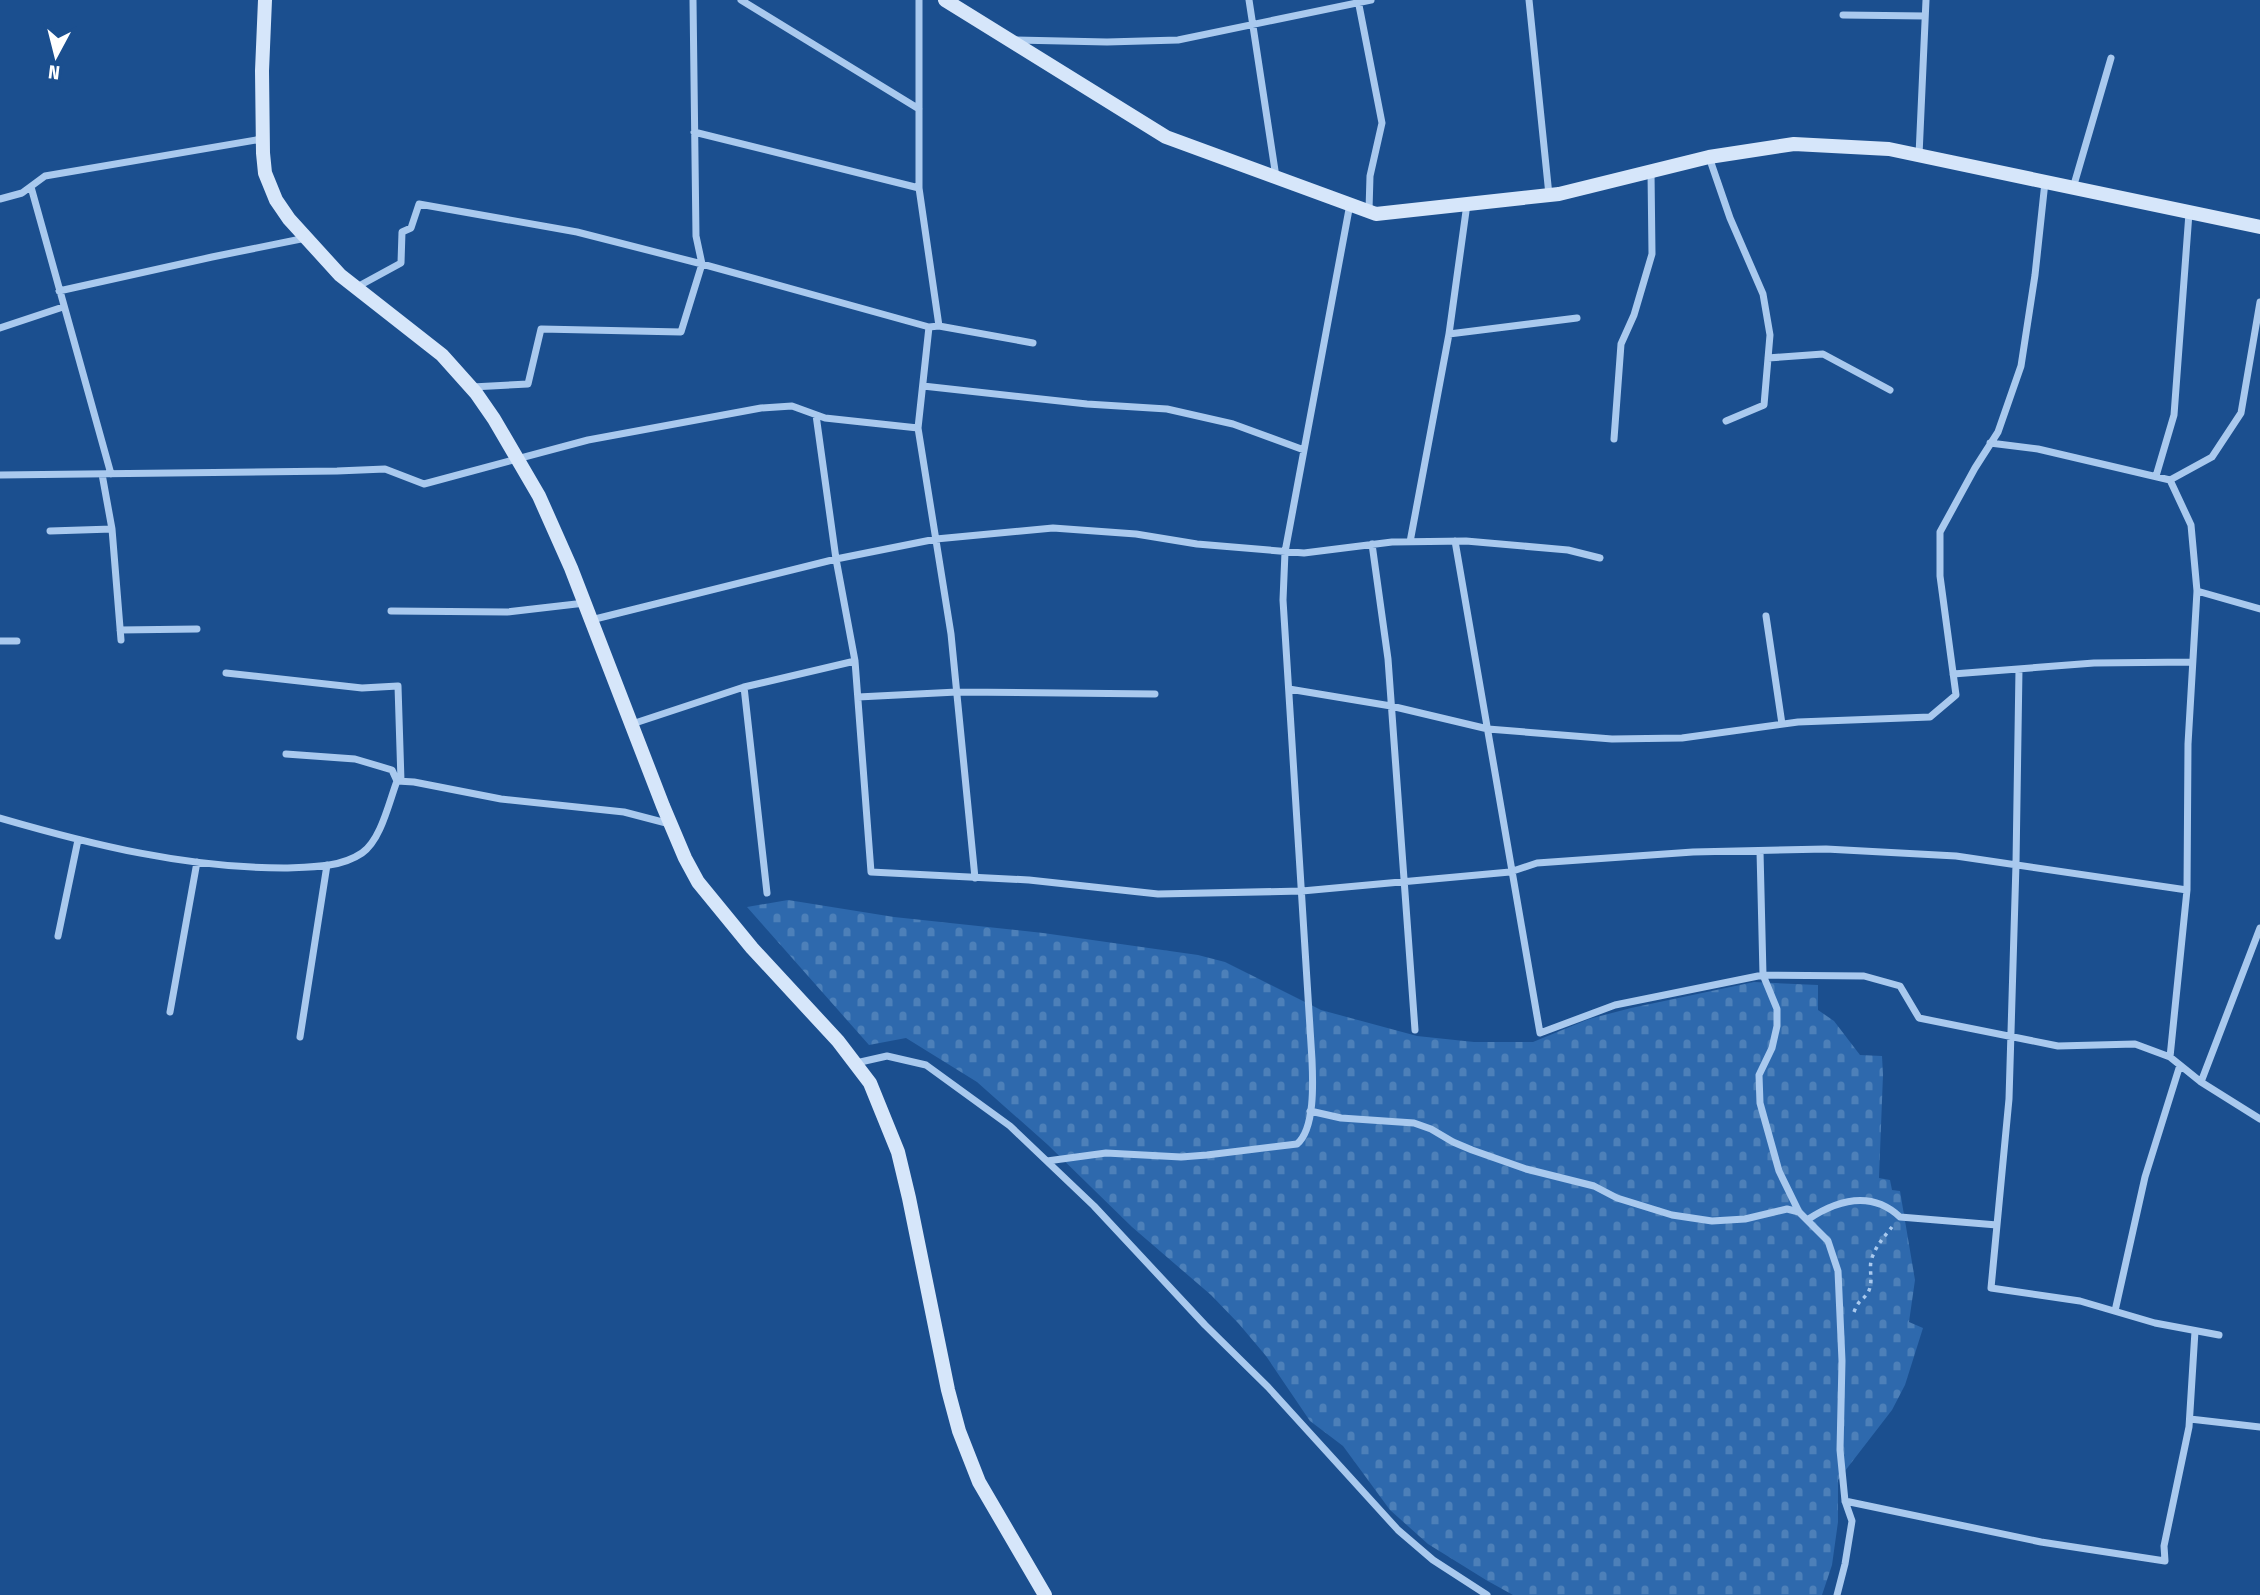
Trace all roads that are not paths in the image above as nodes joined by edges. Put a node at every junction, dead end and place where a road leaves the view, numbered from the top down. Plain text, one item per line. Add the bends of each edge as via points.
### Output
1 (265, 0) edge
2 (693, 0) edge
3 (741, 0) edge
4 (919, 0) edge
5 (945, 0) edge
6 (1249, 0) edge
7 (1371, 0) edge
8 (1529, 0) edge
9 (1926, 0) edge
10 (1358, 1) edge
11 (1843, 15) dead end
12 (1925, 16) junction
13 (1253, 23) junction
14 (1009, 39) junction
15 (2111, 58) dead end
16 (919, 110) junction
17 (695, 132) junction
18 (263, 139) junction
19 (1919, 156) junction
20 (1709, 158) junction
21 (1651, 172) junction
22 (1277, 178) junction
23 (2045, 182) junction
24 (31, 187) junction
25 (919, 188) junction
26 (2073, 188) junction
27 (1549, 195) junction
28 (0, 200) edge
29 (1350, 204) junction
30 (1467, 204) junction
31 (1368, 211) junction
32 (2189, 212) junction
33 (2260, 227) edge
34 (306, 238) junction
35 (702, 264) junction
36 (356, 288) junction
37 (59, 291) junction
38 (2260, 302) edge
39 (64, 307) junction
40 (1577, 318) dead end
41 (939, 326) junction
42 (929, 327) junction
43 (0, 328) edge
44 (1448, 334) junction
45 (1033, 343) dead end
46 (1768, 358) junction
47 (923, 386) junction
48 (471, 387) junction
49 (1890, 390) dead end
50 (816, 415) junction
51 (1726, 421) dead end
52 (918, 428) junction
53 (1614, 439) dead end
54 (1990, 443) junction
55 (1304, 450) junction
56 (517, 458) junction
57 (0, 474) edge
58 (106, 474) junction
59 (2156, 476) junction
60 (2170, 480) junction
61 (112, 529) junction
62 (50, 531) dead end
63 (936, 539) junction
64 (1455, 541) junction
65 (1410, 542) junction
66 (1372, 544) junction
67 (1285, 552) junction
68 (1600, 558) dead end
69 (836, 559) junction
70 (2197, 591) junction
71 (585, 603) junction
72 (2260, 608) edge
73 (391, 611) dead end
74 (1766, 616) dead end
75 (591, 620) junction
76 (197, 629) dead end
77 (120, 630) junction
78 (0, 640) edge
79 (121, 640) dead end
80 (17, 641) dead end
81 (855, 661) junction
82 (2192, 662) junction
83 (2019, 669) junction
84 (226, 673) dead end
85 (1953, 674) junction
86 (744, 687) junction
87 (1289, 689) junction
88 (957, 692) junction
89 (1155, 694) dead end
90 (858, 697) junction
91 (1391, 706) junction
92 (632, 724) junction
93 (1782, 724) junction
94 (1488, 729) junction
95 (286, 754) dead end
96 (399, 781) junction
97 (0, 818) edge
98 (671, 824) junction
99 (78, 840) junction
100 (1760, 850) junction
101 (197, 862) junction
102 (2016, 864) junction
103 (327, 865) junction
104 (1513, 870) junction
105 (975, 878) junction
106 (1405, 882) junction
107 (2187, 890) junction
108 (1302, 891) junction
109 (767, 893) dead end
110 (2260, 928) edge
111 (58, 936) dead end
112 (1763, 975) junction
113 (170, 1012) dead end
114 (1415, 1030) dead end
115 (300, 1037) dead end
116 (2011, 1037) junction
117 (2170, 1057) junction
118 (856, 1063) junction
119 (2180, 1065) junction
120 (2202, 1082) junction
121 (1310, 1111) junction
122 (2260, 1119) edge
123 (1047, 1161) junction
124 (1799, 1212) junction
125 (1807, 1220) junction
126 (1997, 1225) junction
127 (2115, 1311) junction
128 (2195, 1331) junction
129 (2219, 1335) dead end
130 (2190, 1419) junction
131 (2260, 1427) edge
132 (1845, 1501) junction
133 (1045, 1595) edge
134 (1487, 1595) edge
135 (1836, 1595) edge

1 - 18 street
2 - 17 street
3 - 16 street
4 - 16 street
5 - 14 street
6 - 13 street
7 - 10 street
8 - 27 street
9 - 12 street
10 - 13 street
10 - 31 street via 1382,123 1370,176
11 - 12 street
12 - 19 street
13 - 14 street via 1178,40
13 - 22 street
14 - 22 street via 1167,137
15 - 26 street
16 - 25 street
17 - 25 street
17 - 35 street via 696,236
18 - 24 street via 45,176
18 - 34 street via 269,186
19 - 20 street via 1889,149 1794,144
19 - 23 street
20 - 21 street
20 - 46 street via 1763,294 1770,335
21 - 27 street
21 - 53 street via 1652,254 1621,344
22 - 29 street
23 - 26 street
23 - 54 street via 2021,366
24 - 28 street
24 - 37 street
25 - 41 street
26 - 32 street
27 - 30 street
29 - 31 street
29 - 55 street
30 - 31 street via 1376,214
30 - 44 street
32 - 33 street
32 - 59 street via 2174,415
34 - 36 street
34 - 37 street
35 - 36 street via 577,232 419,204 411,228 402,232 401,262
35 - 42 street
35 - 48 street via 681,332 541,329 528,383
36 - 48 street via 442,355
37 - 39 street
38 - 60 street via 2241,413 2212,457
39 - 43 street
39 - 58 street
40 - 44 street
41 - 42 street
41 - 45 street
42 - 47 street
44 - 65 street
46 - 49 street via 1823,354
46 - 51 street via 1764,405
47 - 52 street
47 - 55 street via 1167,409 1233,424
48 - 56 street
50 - 52 street
50 - 56 street via 792,406 761,408
50 - 69 street
52 - 63 street
54 - 59 street
54 - 85 street via 1940,532 1940,576
55 - 67 street
56 - 58 street via 424,484 385,469
56 - 71 street via 539,496
57 - 58 street
58 - 61 street
59 - 60 street
60 - 70 street via 2190,525
61 - 62 street
61 - 77 street
63 - 67 street via 1053,528
63 - 69 street
63 - 88 street
64 - 65 street
64 - 68 street via 1568,550
64 - 94 street
65 - 66 street
66 - 67 street
66 - 91 street
67 - 87 street
69 - 75 street
69 - 81 street
70 - 72 street
70 - 82 street
71 - 73 street via 507,612
71 - 75 street
74 - 93 street
75 - 92 street
76 - 77 street
77 - 79 street
78 - 80 street
81 - 86 street
81 - 90 street
82 - 83 street
82 - 107 street
83 - 85 street
83 - 102 street
84 - 96 street via 362,688 398,685
85 - 93 street via 1956,695 1930,717
86 - 92 street
86 - 109 street
87 - 91 street
87 - 108 street
88 - 89 street
88 - 90 street
88 - 105 street
90 - 105 street via 871,872
91 - 94 street
91 - 106 street
92 - 98 street
93 - 94 street via 1682,738 1612,740
94 - 104 street
95 - 96 street via 355,759 392,770
96 - 98 street via 501,799 624,812
96 - 103 street via 379,830 364,852
97 - 99 street
98 - 118 street via 698,882 724,916
99 - 101 street
99 - 111 street
100 - 102 street via 1956,856
100 - 104 street via 1537,863
100 - 112 street
101 - 103 street via 256,868
101 - 113 street
102 - 107 street
102 - 116 street
103 - 115 street
104 - 106 street
104 - 112 street via 1540,1033 1615,1005
105 - 108 street via 1158,894
106 - 108 street
106 - 114 street
107 - 117 street
108 - 121 street via 1312,1060
110 - 120 street
112 - 116 street via 1864,975 1900,986 1919,1018
112 - 124 street via 1777,1009 1777,1026 1759,1075 1760,1103 1779,1171
116 - 117 street via 2058,1046 2135,1044
116 - 126 street
117 - 119 street
118 - 123 street via 887,1056 926,1065 1010,1126
118 - 133 street via 870,1083 898,1152 959,1431 979,1482
119 - 120 street
119 - 127 street via 2145,1177
120 - 122 street
121 - 123 street via 1303,1139 1297,1144 1181,1157 1106,1153
121 - 124 street via 1414,1123 1472,1150 1672,1215 1712,1221 1787,1209
123 - 134 street via 1268,1387 1398,1530 1433,1560
124 - 125 street
125 - 126 street via 1849,1201 1888,1206 1899,1217
125 - 132 street via 1828,1241 1838,1271
126 - 127 street via 1991,1288
127 - 128 street
128 - 129 street
128 - 130 street
130 - 131 street
130 - 132 street via 2164,1546 2165,1561 2041,1542
132 - 135 street via 1852,1521

